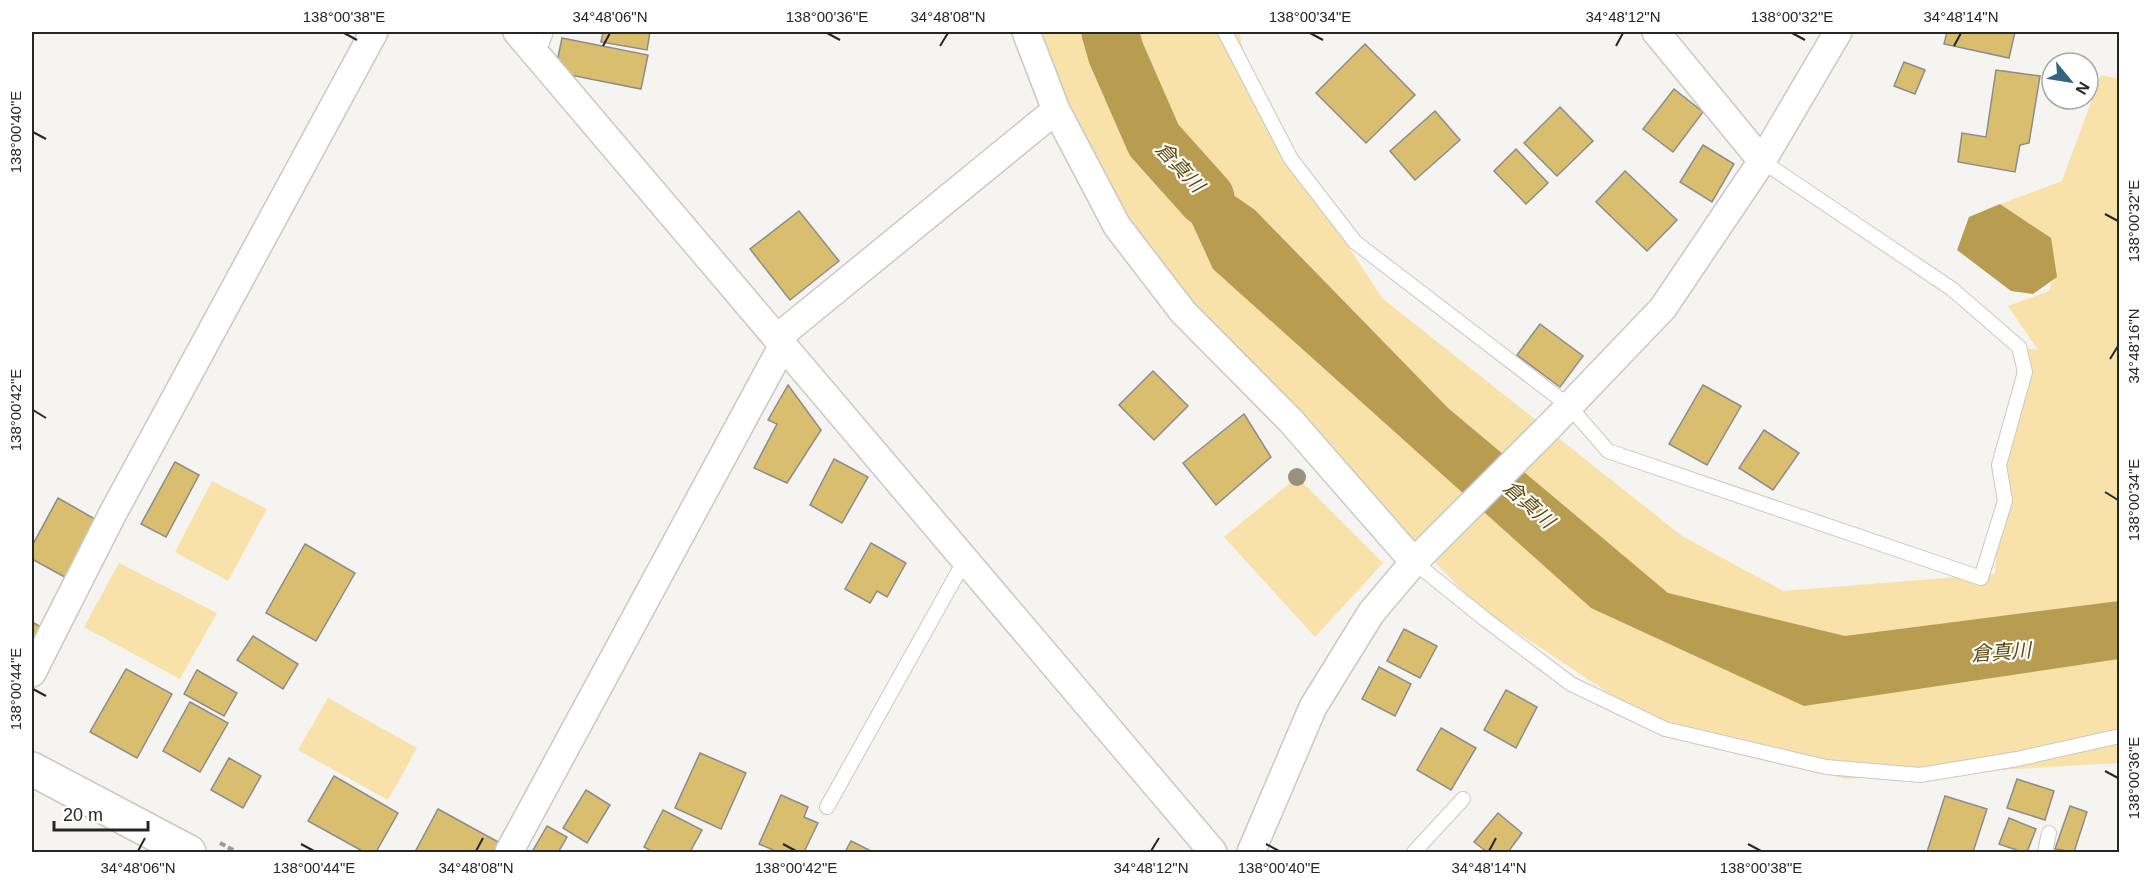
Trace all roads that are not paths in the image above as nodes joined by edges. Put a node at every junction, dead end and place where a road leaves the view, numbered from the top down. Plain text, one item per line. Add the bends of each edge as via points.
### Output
1 (374, 32) edge
2 (517, 32) edge
3 (1026, 32) edge
4 (1225, 32) edge
5 (1656, 32) edge
6 (1838, 32) edge
7 (541, 43) edge
8 (1056, 110) junction
9 (1762, 161) junction
10 (780, 342) junction
11 (1561, 415) junction
12 (1421, 556) junction
13 (965, 560) junction
14 (32, 673) edge
15 (2120, 736) edge
16 (32, 769) edge
17 (1463, 799) dead end
18 (827, 807) dead end
19 (2049, 832) dead end
20 (189, 852) edge
21 (509, 852) edge
22 (1213, 852) edge
23 (1251, 852) edge
24 (1414, 852) edge
25 (2044, 852) edge

1 - 14 street via 113,513
2 - 7 street
3 - 8 street
4 - 11 lane via 1291,159 1355,242
5 - 9 street
6 - 9 street
7 - 10 street
8 - 10 street
8 - 12 street via 1117,226 1183,312
9 - 11 street via 1663,308
9 - 11 lane via 1952,289 2019,347 2025,372 1999,465 2005,501 1981,578 1608,451
10 - 13 street
10 - 21 street
11 - 12 street
12 - 15 lane via 1486,620 1571,684 1665,729 1826,767 1920,774 2017,759
12 - 23 street via 1371,613 1313,706
13 - 18 lane
13 - 22 street
16 - 20 main road
17 - 24 lane
19 - 25 lane

